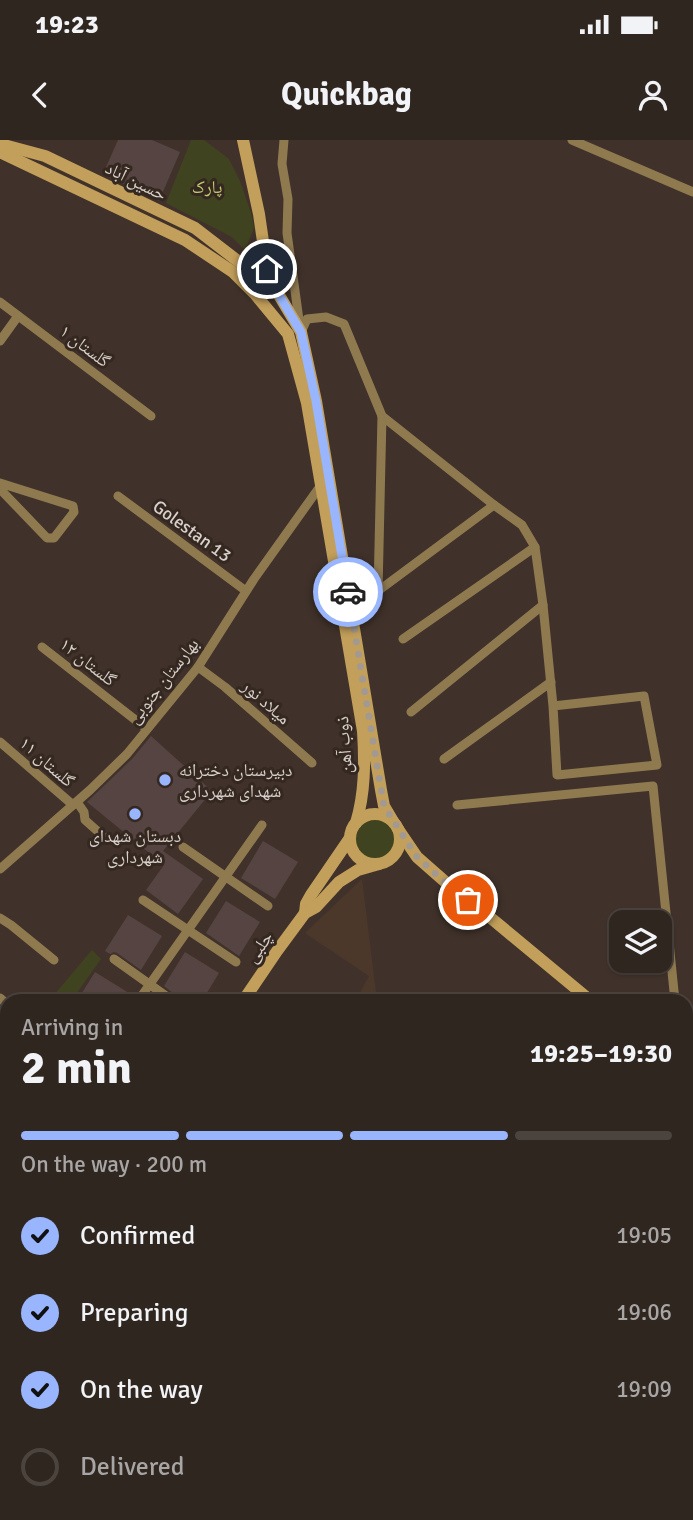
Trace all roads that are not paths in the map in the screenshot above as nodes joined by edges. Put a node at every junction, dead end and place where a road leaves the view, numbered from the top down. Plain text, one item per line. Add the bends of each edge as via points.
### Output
1 (243, 140) edge
2 (284, 140) edge
3 (572, 140) edge
4 (0, 144) edge
5 (0, 152) edge
6 (693, 192) edge
7 (264, 247) junction
8 (0, 302) edge
9 (18, 316) junction
10 (294, 333) junction
11 (0, 341) edge
12 (152, 416) dead end
13 (382, 416) junction
14 (0, 483) edge
15 (326, 485) junction
16 (0, 489) edge
17 (118, 496) dead end
18 (494, 505) junction
19 (535, 547) junction
20 (246, 591) junction
21 (543, 605) junction
22 (403, 639) dead end
23 (42, 647) dead end
24 (198, 667) junction
25 (551, 682) junction
26 (553, 706) junction
27 (411, 712) dead end
28 (147, 729) junction
29 (0, 742) edge
30 (444, 759) dead end
31 (312, 763) dead end
32 (75, 803) junction
33 (457, 805) dead end
34 (356, 823) junction
35 (262, 825) dead end
36 (396, 826) junction
37 (103, 836) dead end
38 (350, 838) junction
39 (183, 847) dead end
40 (379, 864) junction
41 (0, 869) edge
42 (226, 877) junction
43 (143, 900) dead end
44 (268, 906) dead end
45 (305, 913) junction
46 (0, 918) edge
47 (187, 931) junction
48 (114, 959) dead end
49 (54, 960) dead end
50 (236, 962) dead end
51 (149, 985) junction
52 (143, 994) edge
53 (162, 994) edge
54 (248, 994) edge
55 (583, 994) edge
56 (674, 994) edge

1 - 7 main road
2 - 10 street
3 - 6 street
4 - 7 main road, حسین آباد via 44,156 195,228 243,265 256,268
5 - 10 main road, حسین آباد via 185,240 233,272
7 - 10 main road via 267,269
8 - 9 street, گلستان ۱
9 - 11 street
9 - 12 street, گلستان ۱
10 - 13 street via 307,318 326,317 344,324
10 - 15 main road, ذوب آهن via 316,401
13 - 18 street
13 - 18 street via 378,591
14 - 16 street via 73,506 74,512 54,538 47,538
15 - 20 street, بهارستان جنوبی
15 - 34 main road, ذوب آهن via 363,731 364,778
15 - 36 main road, ذوب آهن via 384,806
17 - 20 street, Golestan 13
18 - 19 street via 522,525
19 - 21 street
19 - 22 street
20 - 24 street, بهارستان جنوبی
21 - 25 street
21 - 27 street
23 - 28 street, گلستان ۱۲
24 - 28 street, بهارستان جنوبی
24 - 31 street, میلاد نور
25 - 26 street
25 - 30 street
26 - 26 street via 644,696 657,765 557,775
28 - 32 street, بهارستان جنوبی
29 - 32 street, گلستان ۱۱
32 - 37 street
32 - 41 street, بهارستان جنوبی
33 - 56 street via 653,786
34 - 36 main road via 374,814
34 - 38 main road
35 - 42 street
36 - 40 main road via 400,836 397,852
36 - 55 main road, ذوب آهن via 417,857 450,887
38 - 40 main road via 358,858
38 - 45 main road via 311,895
39 - 42 street
40 - 45 main road via 339,882
42 - 44 street
42 - 47 street
43 - 47 street
45 - 54 main road, چلبی
46 - 49 street
47 - 50 street
47 - 51 street
48 - 51 street
51 - 52 street
51 - 53 street

